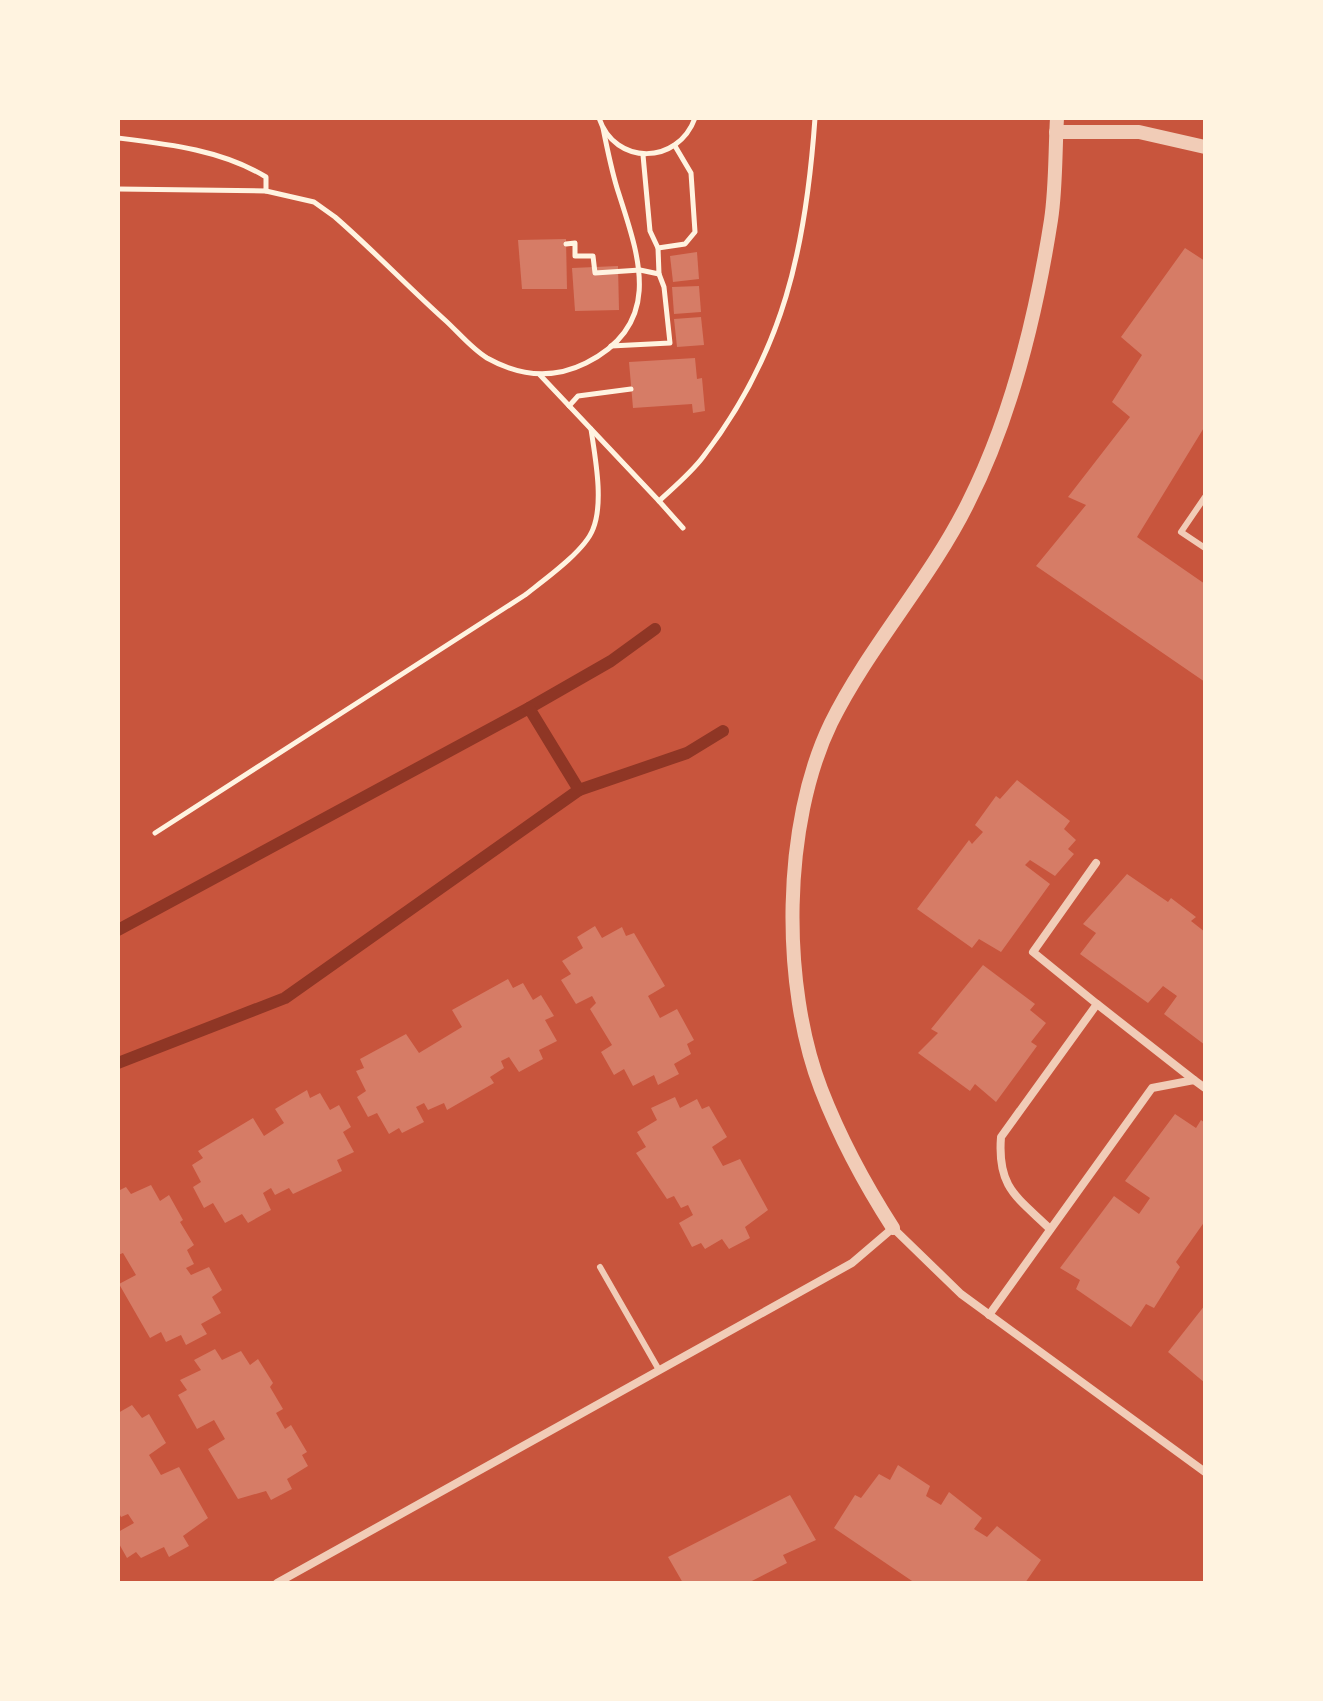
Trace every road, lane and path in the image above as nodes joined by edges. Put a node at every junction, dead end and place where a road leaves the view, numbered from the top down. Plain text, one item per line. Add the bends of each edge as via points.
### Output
1 (599, 118) edge
2 (695, 118) edge
3 (815, 118) edge
4 (1057, 125) edge
5 (603, 128) junction
6 (118, 138) edge
7 (675, 146) junction
8 (1205, 147) edge
9 (643, 155) junction
10 (118, 189) edge
11 (266, 191) junction
12 (566, 244) dead end
13 (658, 248) junction
14 (640, 270) junction
15 (659, 274) junction
16 (610, 346) junction
17 (540, 375) junction
18 (631, 389) dead end
19 (569, 406) junction
20 (591, 429) junction
21 (1205, 497) edge
22 (659, 501) junction
23 (683, 528) dead end
24 (1205, 548) edge
25 (155, 833) dead end
26 (1096, 863) dead end
27 (1097, 1004) junction
28 (1194, 1080) junction
29 (1205, 1088) edge
30 (893, 1228) junction
31 (1050, 1229) junction
32 (600, 1267) dead end
33 (989, 1315) junction
34 (659, 1370) junction
35 (1205, 1472) edge
36 (277, 1583) edge

1 - 5 path
2 - 7 path
3 - 22 path via 810,194 787,302 761,364 703,459
4 - 8 street via 1139,132
4 - 30 street via 1052,219 1015,388 968,503 831,724 801,814 793,873 797,994 820,1086 855,1168
5 - 9 path via 613,142
5 - 14 path
6 - 11 path via 217,157 266,177
7 - 9 path
7 - 13 path via 691,173 695,232 685,244
9 - 13 path via 650,231
10 - 11 path
11 - 17 path via 314,202 484,356 517,372
12 - 14 path via 575,243 575,256 593,256 595,273
13 - 15 path
14 - 15 path
14 - 16 path via 640,303 631,323
15 - 16 path via 670,343
16 - 17 path via 566,372
17 - 19 path
18 - 19 path via 578,396
19 - 20 path
20 - 22 path
20 - 25 path via 598,482 593,530 562,565 512,603
21 - 24 lane via 1181,532
22 - 23 path
26 - 27 street via 1033,952
27 - 28 street
27 - 31 street via 1001,1137 999,1155 1007,1189
28 - 29 street
28 - 31 street via 1152,1088
30 - 33 street
30 - 34 street via 852,1263
31 - 33 street
32 - 34 lane
33 - 35 street
34 - 36 street

